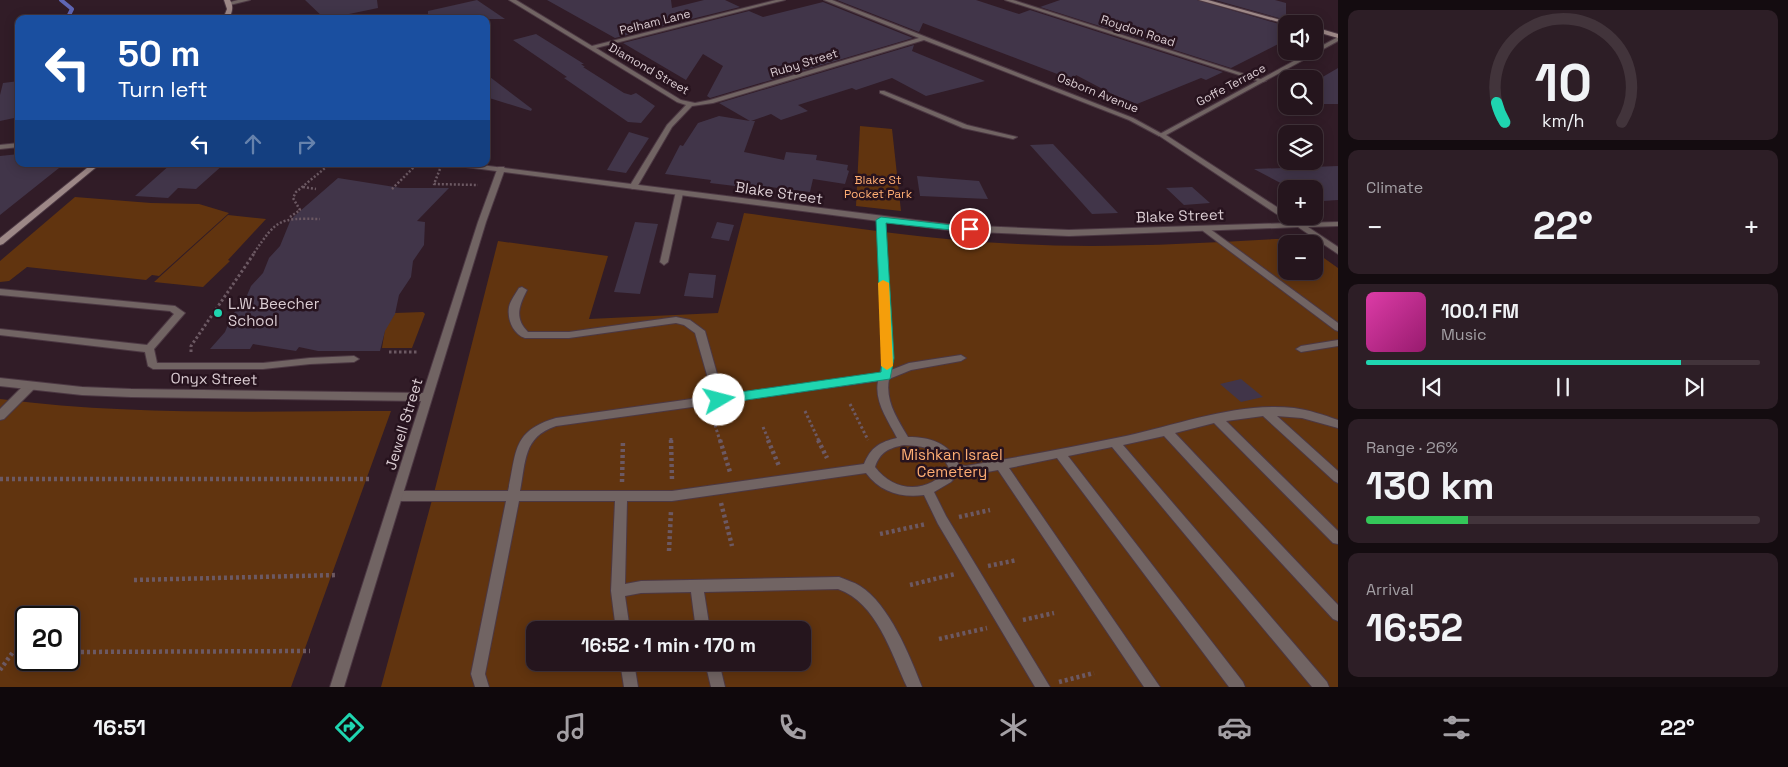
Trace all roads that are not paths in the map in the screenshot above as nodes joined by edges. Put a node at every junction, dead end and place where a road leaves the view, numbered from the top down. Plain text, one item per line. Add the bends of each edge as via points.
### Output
1 (247, 0) edge
2 (515, 0) edge
3 (782, 0) edge
4 (826, 0) edge
5 (1008, 0) edge
6 (1202, 0) edge
7 (228, 2) edge
8 (228, 15) edge
9 (1278, 20) edge
10 (1323, 33) edge
11 (1338, 37) edge
12 (924, 38) junction
13 (591, 48) junction
14 (1263, 81) junction
15 (882, 92) dead end
16 (690, 105) junction
17 (1161, 135) junction
18 (1013, 138) dead end
19 (15, 145) edge
20 (0, 147) edge
21 (92, 167) edge
22 (480, 167) edge
23 (501, 170) junction
24 (633, 187) junction
25 (679, 193) junction
26 (1278, 212) edge
27 (881, 220) junction
28 (1323, 224) edge
29 (1338, 224) edge
30 (1298, 225) joint
31 (1206, 229) junction
32 (0, 242) edge
33 (1338, 251) edge
34 (664, 262) dead end
35 (522, 290) dead end
36 (0, 292) edge
37 (1338, 328) edge
38 (0, 332) edge
39 (1338, 343) edge
40 (149, 349) junction
41 (1302, 349) dead end
42 (960, 358) dead end
43 (354, 360) dead end
44 (886, 376) junction
45 (0, 382) edge
46 (30, 386) junction
47 (428, 397) junction
48 (719, 400) junction
49 (1266, 412) junction
50 (0, 416) edge
51 (1217, 419) junction
52 (1338, 424) edge
53 (1167, 432) junction
54 (904, 441) junction
55 (1115, 442) junction
56 (1060, 454) junction
57 (1001, 465) junction
58 (869, 468) junction
59 (954, 469) junction
60 (1338, 478) edge
61 (927, 490) junction
62 (398, 496) junction
63 (622, 496) junction
64 (514, 497) junction
65 (1338, 539) edge
66 (697, 587) junction
67 (618, 591) junction
68 (1338, 615) edge
69 (622, 621) edge
70 (702, 621) edge
71 (628, 671) edge
72 (714, 671) edge
73 (1043, 686) edge
74 (337, 687) edge
75 (482, 687) edge
76 (630, 687) edge
77 (718, 687) edge
78 (914, 687) edge
79 (1153, 687) edge
80 (1238, 687) edge
81 (1322, 687) edge

1 - 7 street
2 - 13 street, Diamond Street
3 - 13 street, Pelham Lane
4 - 12 street, Osborn Avenue
5 - 14 street, Roydon Road
6 - 9 main road
7 - 8 main road
10 - 11 main road
11 - 14 street, Goffe Terrace
12 - 16 street, Ruby Street via 710,102
12 - 17 street, Osborn Avenue via 1131,119
13 - 16 street, Diamond Street
14 - 17 street, Goffe Terrace
15 - 18 street via 965,127
16 - 24 street, Diamond Street via 669,126
17 - 26 street, Osborn Avenue
19 - 20 street
21 - 32 main road
22 - 23 street, Blake Street
23 - 24 street, Blake Street
23 - 47 street, Jewell Street
24 - 25 street, Blake Street
25 - 27 street, Blake Street
25 - 34 street
27 - 31 street, Blake Street via 1028,233
27 - 44 street via 888,358
28 - 29 street, Blake Street
30 - 31 street, Blake Street
30 - 33 street, Osborn Avenue
31 - 37 street
35 - 48 street via 514,307 516,326 525,335 569,335 676,320 696,326
36 - 40 street via 172,308 180,313
38 - 40 street
39 - 41 street
40 - 43 street via 153,366 263,366
42 - 44 street via 909,367
44 - 48 street
44 - 54 street via 883,399
45 - 46 street, Onyx Street
46 - 47 street, Onyx Street via 182,394
46 - 50 street
47 - 62 street, Jewell Street
48 - 64 street via 556,422 537,428 526,439
49 - 51 street
49 - 52 street via 1292,412
49 - 60 street
51 - 53 street
51 - 65 street
53 - 55 street
53 - 68 street
54 - 58 street via 877,450
54 - 59 street via 936,445 951,458
55 - 56 street
55 - 81 street
56 - 57 street
56 - 80 street
57 - 59 street via 966,471
57 - 79 street
58 - 61 street via 880,483 908,492
58 - 63 street via 672,496
59 - 61 street via 939,486
61 - 73 street
62 - 64 street
62 - 74 street, Jewell Street
63 - 64 street
63 - 67 street
64 - 75 street via 478,674
66 - 67 street via 641,587
66 - 70 street
66 - 78 street via 839,583 857,590 882,620
67 - 69 street
71 - 76 street
72 - 77 street

